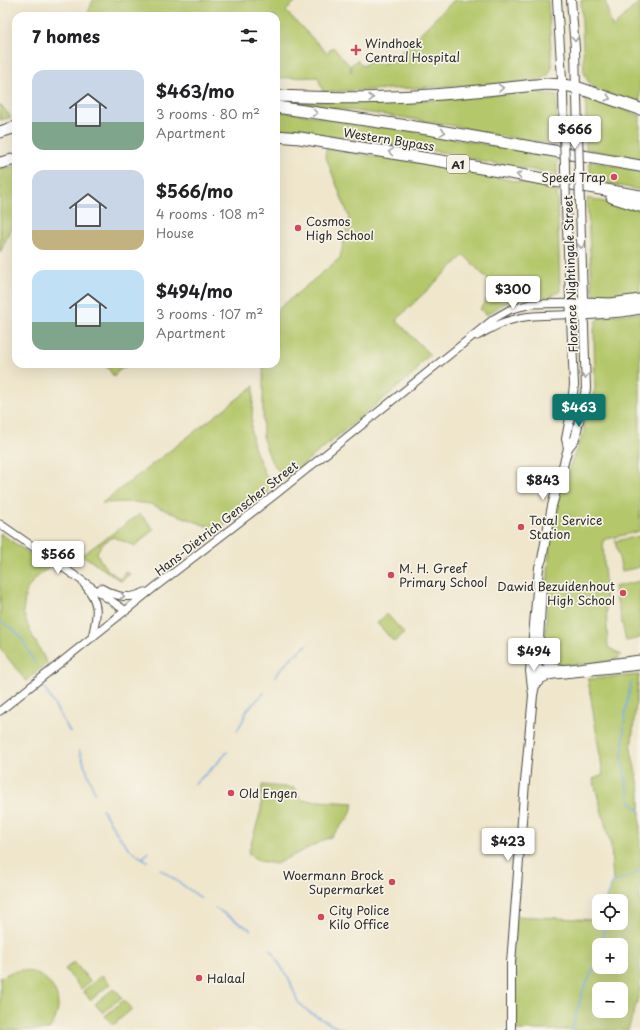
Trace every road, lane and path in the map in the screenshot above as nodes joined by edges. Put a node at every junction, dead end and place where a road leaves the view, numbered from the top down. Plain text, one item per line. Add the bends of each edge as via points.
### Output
1 (557, 0) edge
2 (571, 0) edge
3 (563, 90) junction
4 (576, 92) junction
5 (280, 96) edge
6 (280, 108) edge
7 (640, 109) edge
8 (12, 128) edge
9 (0, 132) edge
10 (280, 136) edge
11 (12, 160) edge
12 (0, 163) edge
13 (640, 166) edge
14 (571, 184) junction
15 (640, 196) edge
16 (640, 206) edge
17 (640, 300) edge
18 (570, 303) junction
19 (640, 308) edge
20 (583, 309) junction
21 (570, 315) junction
22 (466, 342) junction
23 (568, 448) junction
24 (0, 524) edge
25 (542, 559) junction
26 (74, 574) junction
27 (155, 587) junction
28 (126, 611) junction
29 (92, 638) junction
30 (539, 638) junction
31 (640, 659) edge
32 (640, 666) edge
33 (562, 669) junction
34 (534, 673) junction
35 (550, 675) junction
36 (534, 691) junction
37 (0, 711) edge
38 (511, 1030) edge

1 - 3 main road, Florence Nightingale Street
2 -> 4 main road, Florence Nightingale Street
3 - 4 highway
5 -> 3 highway via 388,98 546,84
3 - 18 main road, Florence Nightingale Street, bridge
4 -> 7 highway
4 -> 20 main road, Florence Nightingale Street, bridge
6 -> 13 highway, Western Bypass via 428,129
8 - 9 highway
14 -> 10 highway, Western Bypass / A1 via 347,145
11 - 12 highway
14 - 15 highway, Western Bypass / A1
14 - 16 highway
17 - 20 highway
18 - 20 street, Hans-Dietrich Genscher Street
18 - 21 main road, Florence Nightingale Street
18 - 22 street, Hans-Dietrich Genscher Street via 532,304 511,309 483,327
19 - 20 highway via 622,311
20 - 21 street, Hans-Dietrich Genscher Street
20 -> 23 main road, Florence Nightingale Street via 586,389 575,439
21 - 22 street, Hans-Dietrich Genscher Street via 528,316 508,321
21 - 23 main road, Florence Nightingale Street via 574,385 566,439
22 - 27 street, Hans-Dietrich Genscher Street
23 - 25 main road, Florence Nightingale Street via 550,513
24 - 26 street
25 - 30 main road, Florence Nightingale Street
25 - 34 main road, Florence Nightingale Street via 539,567
26 -> 27 street via 120,596 136,596
26 - 28 street
26 - 29 street via 96,602 97,616
27 - 28 street, Hans-Dietrich Genscher Street
28 - 29 street, Hans-Dietrich Genscher Street
29 - 37 street, Hans-Dietrich Genscher Street
30 - 33 main road via 544,661
30 - 34 main road, Florence Nightingale Street
31 - 33 street
32 - 35 street
33 - 34 street
34 - 35 street
34 - 36 main road, Florence Nightingale Street
35 - 36 main road via 541,679
36 - 38 main road, Florence Nightingale Street via 511,955

